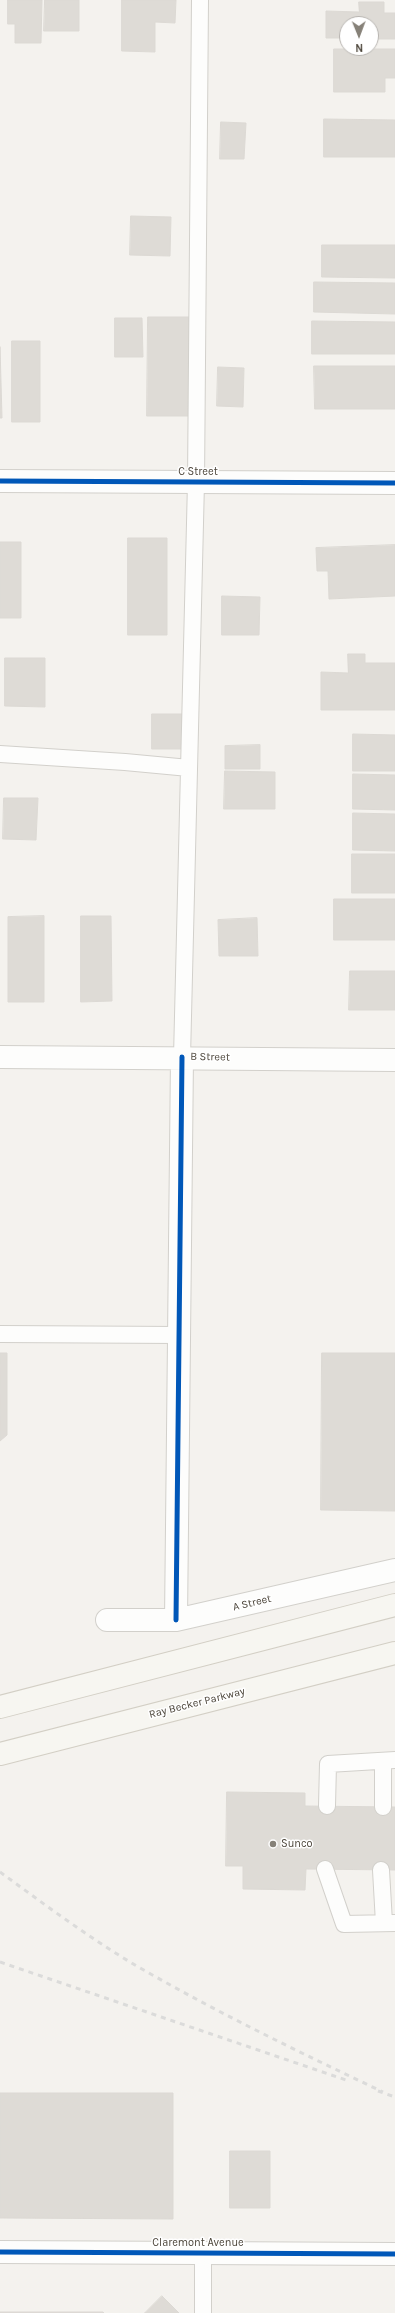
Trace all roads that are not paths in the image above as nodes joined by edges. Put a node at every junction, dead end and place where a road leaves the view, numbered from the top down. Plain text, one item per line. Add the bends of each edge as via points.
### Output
1 (200, 0) edge
2 (0, 480) edge
3 (196, 482) junction
4 (395, 483) edge
5 (0, 754) edge
6 (189, 768) junction
7 (0, 1057) edge
8 (182, 1057) junction
9 (395, 1060) edge
10 (0, 1334) edge
11 (178, 1335) junction
12 (395, 1570) edge
13 (395, 1605) edge
14 (107, 1620) dead end
15 (176, 1620) junction
16 (395, 1653) edge
17 (0, 1707) edge
18 (0, 1754) edge
19 (389, 1761) edge
20 (327, 1806) dead end
21 (383, 1807) dead end
22 (325, 1869) dead end
23 (381, 1870) dead end
24 (389, 1923) edge
25 (0, 2252) edge
26 (203, 2253) junction
27 (395, 2254) edge
28 (203, 2313) edge

1 - 3 lane
2 - 3 street, C Street
3 - 4 street, C Street
3 - 6 lane
5 - 6 lane
6 - 8 lane
7 - 8 street, B Street
8 - 9 street, B Street
8 - 11 street
10 - 11 lane
11 - 15 street
12 - 15 street, A Street
13 - 17 main road
14 - 15 street, A Street
16 - 18 main road, Ray Becker Parkway
19 - 20 lane via 328,1764
19 - 21 lane
22 - 24 lane via 344,1924
23 - 24 lane
25 - 26 street, Claremont Avenue
26 - 27 street, Claremont Avenue
26 - 28 lane

